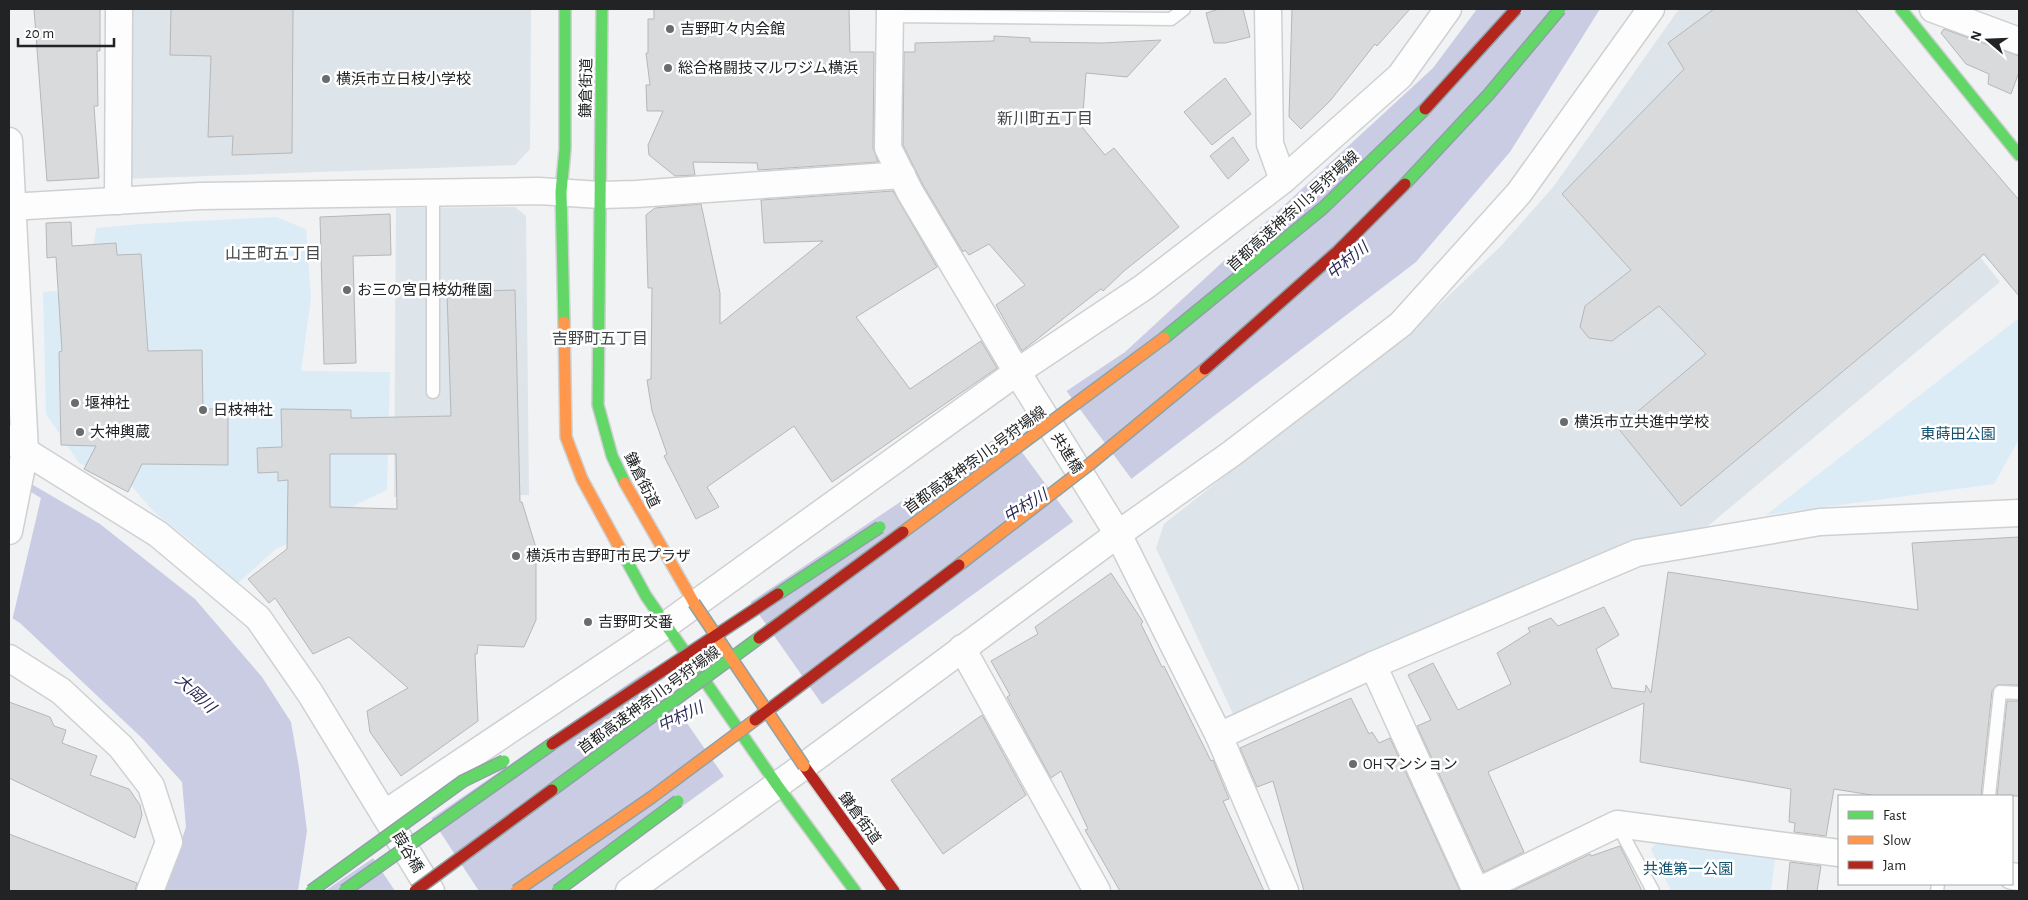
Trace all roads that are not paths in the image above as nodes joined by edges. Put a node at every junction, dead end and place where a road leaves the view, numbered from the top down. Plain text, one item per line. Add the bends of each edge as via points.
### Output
1 (119, 9) edge
2 (565, 9) edge
3 (602, 9) edge
4 (1184, 9) edge
5 (1268, 9) edge
6 (1448, 9) edge
7 (1516, 9) edge
8 (1560, 9) edge
9 (1651, 9) edge
10 (1901, 9) edge
11 (1933, 9) edge
12 (890, 12) edge
13 (2019, 41) edge
14 (9, 141) edge
15 (2019, 155) edge
16 (902, 175) junction
17 (1283, 180) junction
18 (562, 192) junction
19 (433, 193) junction
20 (600, 195) junction
21 (118, 201) junction
22 (11, 207) edge
23 (1144, 354) junction
24 (1017, 372) junction
25 (432, 392) dead end
26 (17, 444) edge
27 (956, 478) dead end
28 (2017, 508) edge
29 (890, 521) dead end
30 (1012, 525) junction
31 (9, 531) edge
32 (1118, 534) junction
33 (694, 603) junction
34 (666, 625) junction
35 (962, 648) junction
36 (9, 658) edge
37 (1373, 665) junction
38 (833, 676) dead end
39 (2019, 693) edge
40 (788, 714) dead end
41 (589, 719) junction
42 (1219, 736) junction
43 (743, 751) dead end
44 (804, 766) junction
45 (777, 785) junction
46 (689, 792) dead end
47 (1989, 795) edge
48 (384, 814) junction
49 (1617, 824) junction
50 (1838, 854) edge
51 (150, 891) edge
52 (311, 891) edge
53 (344, 891) edge
54 (415, 891) edge
55 (431, 891) edge
56 (516, 891) edge
57 (557, 891) edge
58 (629, 891) edge
59 (855, 891) edge
60 (894, 891) edge
61 (1097, 891) edge
62 (1285, 891) edge
63 (1477, 891) edge
64 (1652, 891) edge

1 - 21 street
2 - 18 main road, 鎌倉街道
3 - 20 main road, 鎌倉街道
4 - 12 lane via 1171,19
5 - 17 street via 1270,144
6 - 17 street via 1400,76
7 - 23 main road, 首都高速神奈川3号狩場線, bridge via 1412,123 1323,208
8 - 30 main road, bridge via 1446,142 1301,287 1183,388
9 - 32 street via 1518,193 1401,324 1231,454
10 - 15 main road
11 - 13 street
12 - 16 street, 共進橋 via 888,148
14 - 22 street
16 - 20 street
16 - 24 street, 共進橋
17 - 24 street via 1144,287
18 - 19 street
18 - 20 street
18 - 34 main road, 鎌倉街道 via 566,437 582,479 622,554
19 - 21 street via 200,196
19 - 25 lane
20 - 33 main road, 鎌倉街道 via 598,404 612,456 630,494
21 - 22 street
22 - 26 street
23 - 27 main road, bridge
23 - 54 main road, 首都高速神奈川3号狩場線, bridge
24 - 32 street, 共進橋
24 - 33 street
26 - 31 street
26 - 48 street, 葭谷橋 via 158,534 258,618 310,692
28 - 37 street via 1820,522 1637,553
29 - 41 main road, bridge
30 - 38 main road, bridge
30 - 56 main road, bridge via 651,798
32 - 35 street
32 - 42 street, 共進橋
33 - 34 street
33 - 44 main road, 鎌倉街道, bridge
34 - 45 main road, 鎌倉街道, bridge
34 - 48 street
35 - 44 street
35 - 61 street
36 - 51 street via 62,691 120,747 151,786 169,842
37 - 42 street
37 - 63 street
39 - 47 lane via 2000,692
40 - 43 main road
41 - 52 main road, bridge via 463,781
41 - 53 main road, bridge
42 - 62 street, 共進橋
44 - 45 street
44 - 60 main road, 鎌倉街道
45 - 58 street
45 - 59 main road, 鎌倉街道
46 - 57 main road, bridge
48 - 55 street, 葭谷橋
49 - 50 street
49 - 63 street
49 - 64 lane

